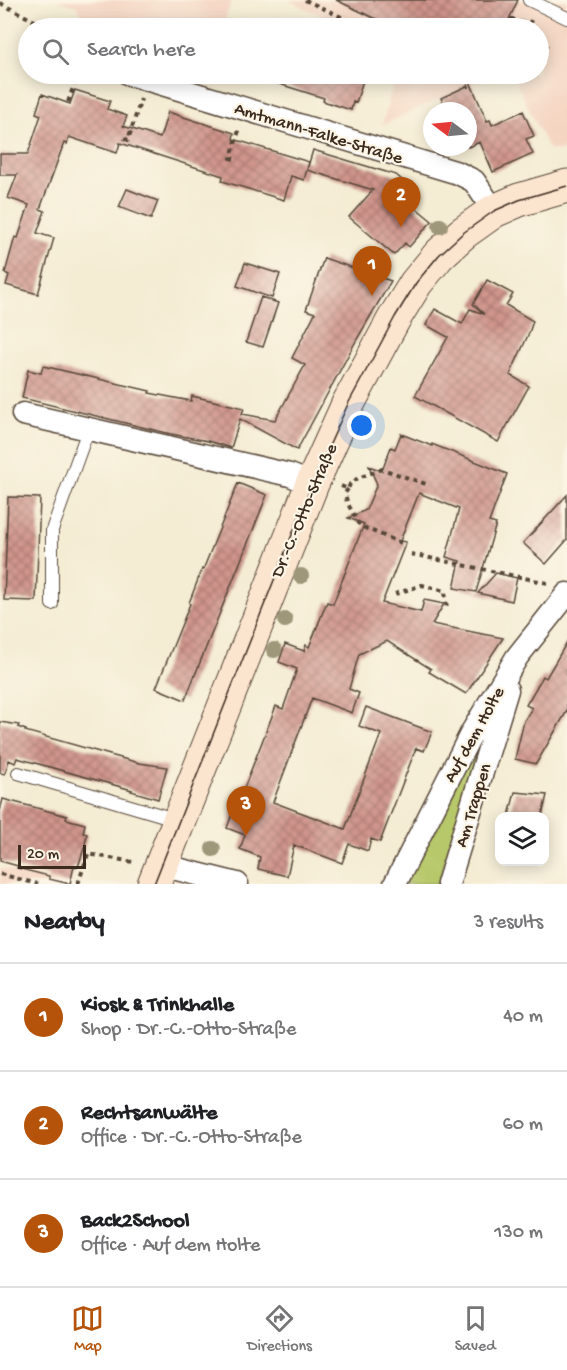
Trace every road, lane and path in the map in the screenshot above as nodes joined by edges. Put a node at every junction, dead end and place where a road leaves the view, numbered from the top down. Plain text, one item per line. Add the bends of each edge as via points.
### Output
1 (305, 0) edge
2 (529, 0) edge
3 (0, 3) edge
4 (29, 18) edge
5 (344, 18) edge
6 (567, 18) edge
7 (74, 84) edge
8 (138, 84) edge
9 (165, 84) edge
10 (68, 102) dead end
11 (239, 130) dead end
12 (124, 138) dead end
13 (234, 159) dead end
14 (567, 186) edge
15 (494, 211) junction
16 (23, 414) dead end
17 (88, 430) junction
18 (325, 484) junction
19 (426, 484) dead end
20 (348, 489) junction
21 (406, 545) dead end
22 (411, 554) dead end
23 (562, 590) edge
24 (395, 594) dead end
25 (52, 603) dead end
26 (447, 610) dead end
27 (517, 657) junction
28 (18, 773) dead end
29 (178, 820) junction
30 (0, 874) edge
31 (157, 875) edge
32 (38, 884) edge
33 (78, 884) edge
34 (237, 884) edge
35 (394, 884) edge
36 (448, 884) edge

1 - 5 path
2 - 6 lane
3 - 4 path
7 - 10 path
8 - 12 path via 128,140
9 - 15 street, Amtmann-Falke-Straße via 458,173 474,182
11 - 13 path via 231,151
14 - 15 street, Dr.-C.-Otto-Straße via 531,195
15 - 18 street, Dr.-C.-Otto-Straße via 463,232 416,282 348,404
16 - 17 street
17 - 18 street
17 - 25 lane via 52,530
18 - 20 path
18 - 29 street, Dr.-C.-Otto-Straße
19 - 20 path via 382,469 358,478
20 - 21 path via 347,502 358,523
22 - 23 path
23 - 27 street, Auf dem Holte
24 - 26 path via 422,585 445,591
27 - 35 street, Auf dem Holte via 464,746
27 - 36 street, Am Trappen
28 - 29 lane
29 - 31 street, Dr.-C.-Otto-Straße
30 - 32 path
31 - 33 path via 88,854
31 - 34 street

